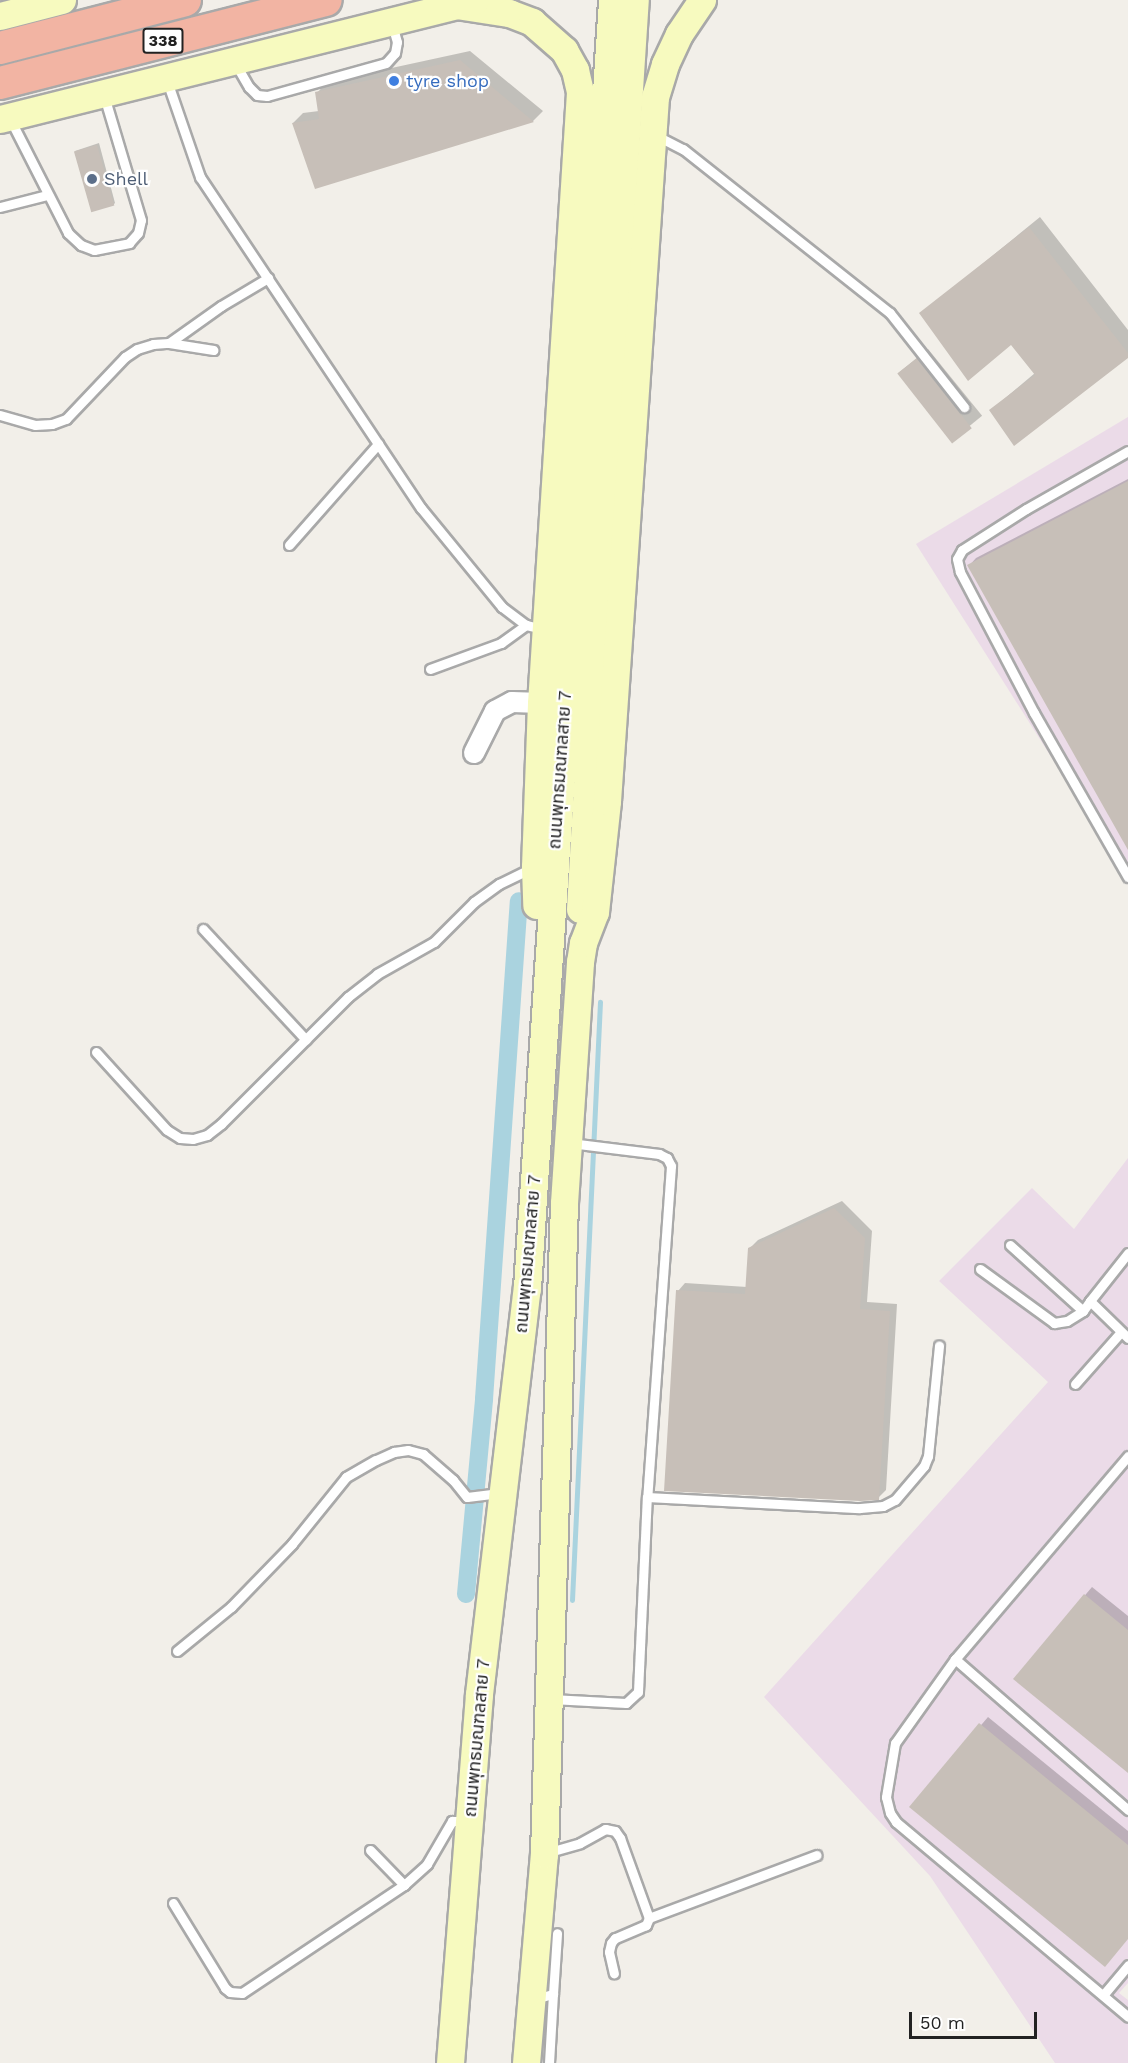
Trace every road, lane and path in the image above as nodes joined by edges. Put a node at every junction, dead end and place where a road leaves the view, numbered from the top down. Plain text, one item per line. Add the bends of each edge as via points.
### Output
1 (62, 0) edge
2 (185, 0) edge
3 (326, 0) edge
4 (612, 0) edge
5 (635, 0) edge
6 (702, 0) edge
7 (468, 3) edge
8 (0, 16) edge
9 (391, 21) junction
10 (0, 48) edge
11 (233, 60) junction
12 (165, 77) junction
13 (0, 83) edge
14 (103, 93) junction
15 (4, 118) edge
16 (652, 134) junction
17 (47, 195) junction
18 (0, 207) edge
19 (268, 278) junction
20 (169, 343) junction
21 (213, 350) dead end
22 (964, 407) dead end
23 (0, 415) edge
24 (378, 444) junction
25 (594, 444) junction
26 (1128, 451) edge
27 (289, 545) dead end
28 (536, 627) junction
29 (430, 669) dead end
30 (541, 703) junction
31 (474, 753) dead end
32 (535, 867) junction
33 (1128, 877) edge
34 (202, 929) dead end
35 (583, 944) junction
36 (548, 946) junction
37 (306, 1040) junction
38 (96, 1052) dead end
39 (568, 1143) junction
40 (1010, 1245) dead end
41 (1128, 1253) edge
42 (980, 1269) dead end
43 (1090, 1301) junction
44 (1083, 1311) junction
45 (1125, 1335) edge
46 (939, 1346) dead end
47 (1075, 1384) dead end
48 (1128, 1456) edge
49 (504, 1492) junction
50 (647, 1497) junction
51 (177, 1651) dead end
52 (955, 1659) junction
53 (549, 1698) junction
54 (1128, 1810) edge
55 (470, 1821) junction
56 (370, 1850) dead end
57 (544, 1854) junction
58 (817, 1854) dead end
59 (404, 1885) junction
60 (173, 1903) dead end
61 (649, 1918) junction
62 (557, 1933) dead end
63 (1128, 1965) edge
64 (614, 1973) dead end
65 (1104, 1994) junction
66 (542, 1997) junction
67 (1128, 2017) edge
68 (450, 2063) edge
69 (526, 2063) edge
70 (549, 2063) edge

1 - 8 main road
2 - 10 highway, 338
3 - 13 highway, 338
4 - 25 main road
5 - 25 main road
6 - 16 main road via 665,64 655,97
7 - 9 main road
7 - 28 main road via 532,22 564,50 575,70 580,92
9 - 11 main road
9 - 11 lane via 397,42 395,53 386,63 267,96 257,95 249,87
11 - 12 main road
12 - 14 main road
12 - 19 lane via 200,177
14 - 15 main road
14 - 17 lane via 141,220 138,233 129,243 94,250 81,245 68,233
15 - 17 lane
16 - 22 lane via 683,149 890,312
16 - 35 main road via 607,801 596,912
17 - 18 lane
19 - 20 lane
19 - 24 lane
20 - 21 lane
20 - 23 lane via 153,344 125,357 66,419 35,425
24 - 27 lane
24 - 28 lane via 421,508 502,607
25 - 35 main road via 579,913
25 - 36 main road, ถนนพุทธมณฑลสาย 7
26 - 33 lane via 971,544 957,559 960,572 1034,713
28 - 29 lane
28 - 30 main road
30 - 31 street via 512,702 495,711
30 - 32 main road
32 - 36 main road via 536,914
32 - 37 lane via 474,902 434,942 377,974
34 - 37 lane
35 - 39 main road, ถนนพุทธมณฑลสาย 7
36 - 49 main road, ถนนพุทธมณฑลสาย 7 via 527,1288
37 - 38 lane via 221,1124 207,1135 193,1139 180,1138 167,1130
39 - 50 lane via 659,1154 671,1166
39 - 53 main road, ถนนพุทธมณฑลสาย 7
40 - 44 lane
41 - 43 lane
42 - 44 lane via 1054,1323 1067,1321
43 - 44 lane
43 - 45 lane
45 - 47 lane
46 - 50 lane via 928,1456 895,1500 883,1506 860,1508
48 - 52 lane
49 - 51 lane via 467,1497 423,1454 408,1450 376,1460 346,1477 292,1544 231,1607
49 - 55 main road, ถนนพุทธมณฑลสาย 7 via 479,1694
50 - 53 lane via 638,1692 626,1703
52 - 54 lane
52 - 65 lane via 895,1743 886,1797 890,1813
53 - 57 main road, ถนนพุทธมณฑลสาย 7
55 - 59 lane via 452,1821 428,1864
55 - 68 main road, ถนนพุทธมณฑลสาย 7
56 - 59 lane
57 - 61 lane via 580,1843 605,1829 615,1831
57 - 66 main road, ถนนพุทธมณฑลสาย 7
58 - 61 lane
59 - 60 lane via 242,1993 225,1988
61 - 64 lane via 646,1925 611,1943
62 - 66 lane
63 - 65 lane
65 - 67 lane
66 - 69 main road, ถนนพุทธมณฑลสาย 7
66 - 70 lane

